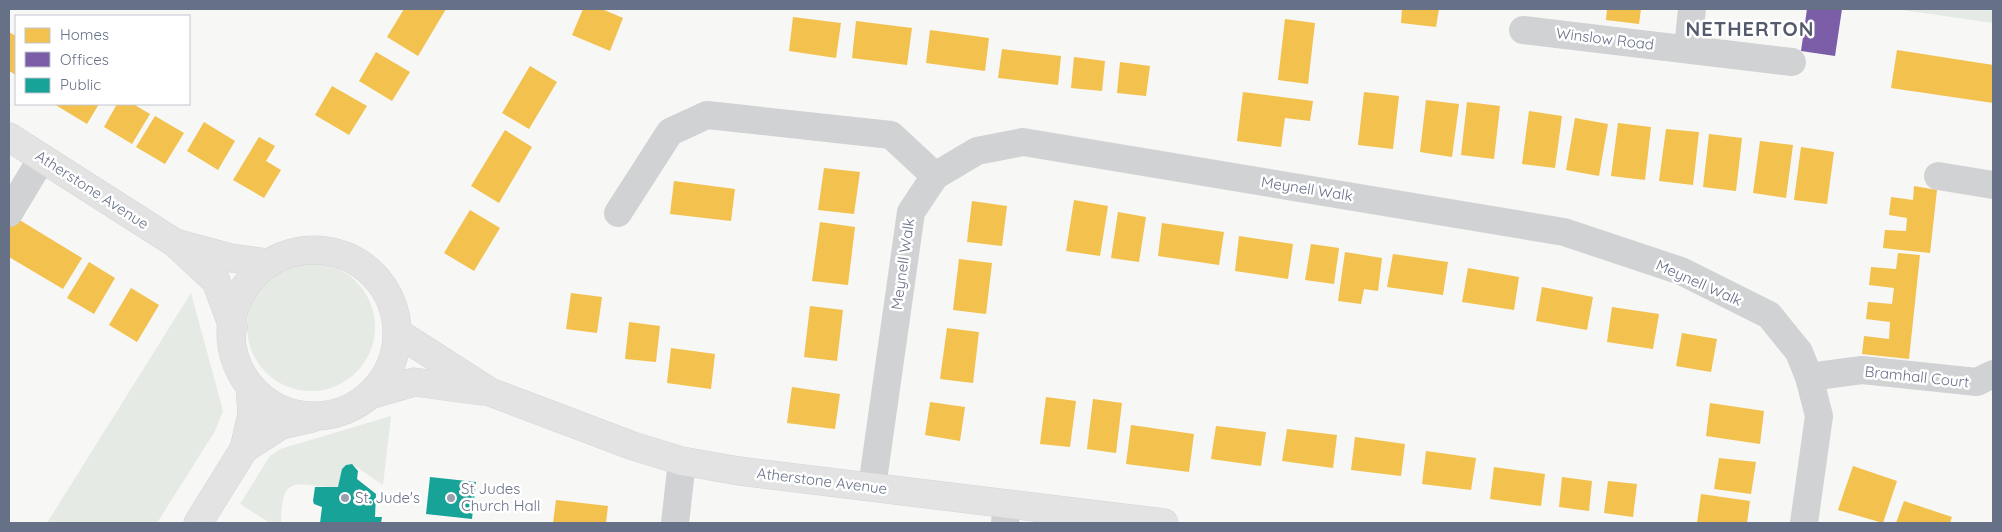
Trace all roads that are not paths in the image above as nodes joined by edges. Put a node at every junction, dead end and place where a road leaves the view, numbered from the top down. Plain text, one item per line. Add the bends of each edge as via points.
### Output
1 (1692, 9) edge
2 (1523, 30) dead end
3 (1688, 49) junction
4 (1792, 62) dead end
5 (9, 137) edge
6 (42, 158) junction
7 (935, 176) junction
8 (1938, 176) dead end
9 (1993, 185) edge
10 (9, 213) edge
11 (618, 213) dead end
12 (175, 243) junction
13 (268, 263) junction
14 (233, 326) junction
15 (398, 333) junction
16 (1993, 374) edge
17 (1809, 377) junction
18 (250, 387) junction
19 (490, 392) junction
20 (372, 394) junction
21 (321, 416) junction
22 (244, 449) junction
23 (682, 461) junction
24 (872, 487) junction
25 (1006, 514) edge
26 (198, 523) edge
27 (675, 523) edge
28 (1164, 523) edge
29 (1804, 523) edge

1 - 3 street
2 - 3 street, Winslow Road
3 - 4 street, Winslow Road
5 - 6 street, Atherstone Avenue
6 - 10 street
6 - 12 street, Atherstone Avenue
7 - 11 street via 891,135 707,114 670,132
7 - 17 street, Meynell Walk via 977,152 1023,142 1564,232 1681,271 1769,315 1799,352
7 - 24 street, Meynell Walk via 910,212
8 - 9 street
12 - 13 street, Atherstone Avenue via 230,258
12 - 14 street, Atherstone Avenue via 216,281
13 - 14 street via 246,285 234,309
13 - 15 street via 289,254 314,250 339,254 362,265 380,282 392,305
14 - 18 street via 234,353
15 - 19 street, Atherstone Avenue
15 - 20 street via 396,352 388,372
16 - 17 street, Bramhall Court via 1977,382 1862,370
17 - 29 street, Meynell Walk via 1819,416
18 - 21 street via 275,407 300,415
18 - 22 street via 252,414
19 - 20 street, Atherstone Avenue via 414,382
19 - 23 street, Atherstone Avenue
20 - 21 street via 342,412
21 - 22 street via 281,425
22 - 26 street
23 - 24 street, Atherstone Avenue
23 - 27 street
24 - 25 street, Atherstone Avenue
25 - 28 street, Atherstone Avenue

